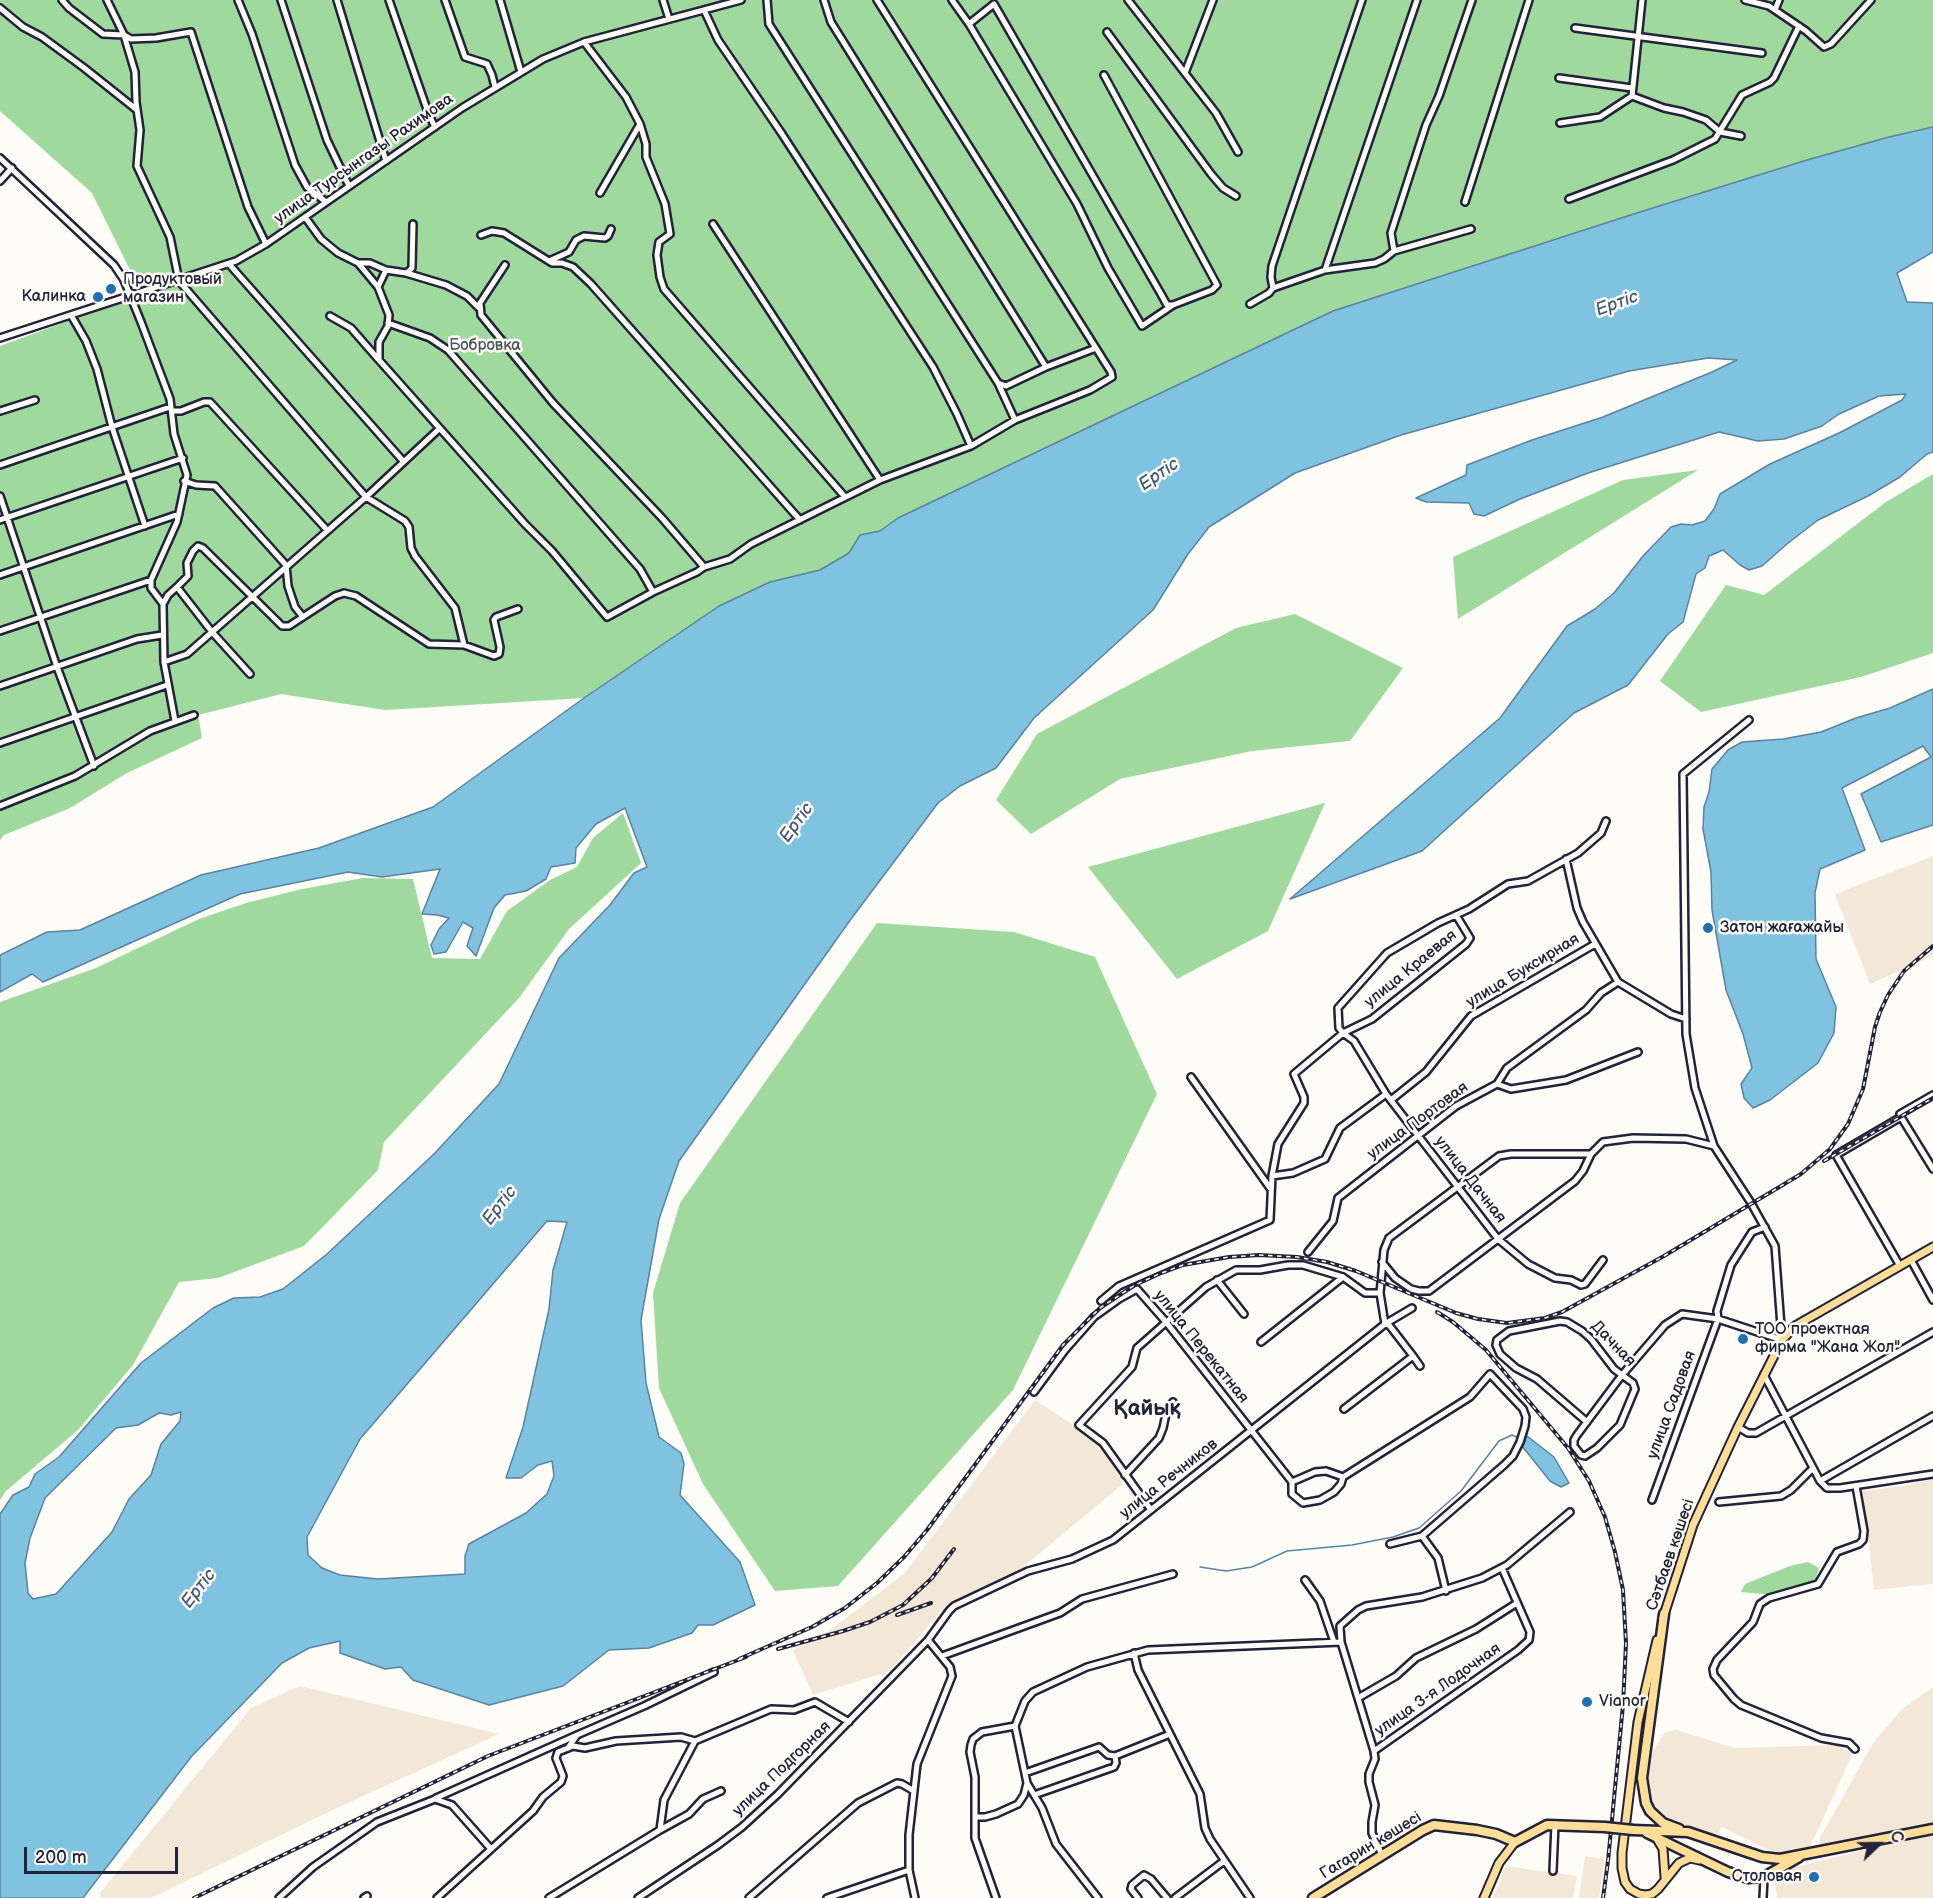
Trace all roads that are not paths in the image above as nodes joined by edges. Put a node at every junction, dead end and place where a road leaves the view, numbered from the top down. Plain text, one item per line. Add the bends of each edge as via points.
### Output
1 (62, 0) edge
2 (107, 0) edge
3 (238, 0) edge
4 (281, 0) edge
5 (337, 0) edge
6 (389, 0) edge
7 (445, 0) edge
8 (500, 0) edge
9 (663, 0) edge
10 (741, 0) edge
11 (767, 0) edge
12 (824, 0) edge
13 (877, 0) edge
14 (952, 0) edge
15 (1128, 0) edge
16 (1213, 0) edge
17 (1362, 0) edge
18 (1417, 0) edge
19 (1472, 0) edge
20 (1529, 0) edge
21 (1642, 0) edge
22 (1745, 0) edge
23 (1779, 0) edge
24 (1872, 0) edge
25 (715, 3) edge
26 (0, 9) edge
27 (704, 9) junction
28 (1775, 10) junction
29 (669, 19) junction
30 (969, 24) junction
31 (1799, 26) junction
32 (1575, 28) dead end
33 (1107, 32) dead end
34 (124, 35) junction
35 (1638, 36) junction
36 (584, 42) junction
37 (1762, 53) dead end
38 (520, 72) junction
39 (1185, 73) junction
40 (1104, 75) dead end
41 (1559, 78) dead end
42 (495, 87) junction
43 (1632, 88) junction
44 (1632, 96) junction
45 (137, 110) junction
46 (1560, 123) dead end
47 (640, 124) junction
48 (435, 128) junction
49 (1720, 132) junction
50 (1741, 136) dead end
51 (1238, 152) dead end
52 (0, 158) edge
53 (386, 161) junction
54 (12, 168) junction
55 (0, 181) edge
56 (349, 186) junction
57 (600, 193) dead end
58 (1236, 196) dead end
59 (1569, 199) dead end
60 (326, 202) junction
61 (1465, 202) dead end
62 (305, 217) junction
63 (413, 224) dead end
64 (713, 224) dead end
65 (611, 229) dead end
66 (1471, 229) dead end
67 (481, 235) dead end
68 (266, 243) junction
69 (1394, 251) junction
70 (569, 252) junction
71 (549, 261) junction
72 (358, 263) junction
73 (229, 264) junction
74 (504, 265) dead end
75 (573, 267) junction
76 (386, 270) junction
77 (1325, 270) junction
78 (406, 273) junction
79 (179, 281) junction
80 (378, 287) junction
81 (1273, 288) junction
82 (130, 297) junction
83 (1250, 304) dead end
84 (1173, 305) junction
85 (479, 308) junction
86 (71, 315) junction
87 (330, 316) dead end
88 (388, 323) junction
89 (0, 338) edge
90 (1096, 348) junction
91 (379, 360) junction
92 (1046, 367) junction
93 (998, 383) junction
94 (35, 400) dead end
95 (171, 409) junction
96 (0, 411) edge
97 (1015, 420) junction
98 (112, 427) junction
99 (439, 429) junction
100 (971, 446) junction
101 (183, 458) junction
102 (403, 461) junction
103 (0, 465) edge
104 (128, 477) junction
105 (880, 480) junction
106 (184, 482) junction
107 (0, 496) edge
108 (366, 497) junction
109 (845, 497) junction
110 (179, 514) junction
111 (7, 518) junction
112 (0, 520) edge
113 (800, 520) junction
114 (145, 526) junction
115 (327, 530) junction
116 (286, 565) junction
117 (24, 567) junction
118 (704, 567) junction
119 (0, 575) edge
120 (151, 580) junction
121 (177, 587) junction
122 (653, 592) junction
123 (251, 597) junction
124 (163, 604) junction
125 (518, 609) dead end
126 (40, 617) junction
127 (303, 617) junction
128 (0, 631) edge
129 (212, 632) junction
130 (162, 635) junction
131 (465, 645) junction
132 (164, 662) junction
133 (57, 667) junction
134 (250, 674) dead end
135 (167, 685) junction
136 (0, 686) edge
137 (194, 715) dead end
138 (76, 717) junction
139 (1749, 720) dead end
140 (175, 721) junction
141 (0, 743) edge
142 (94, 766) junction
143 (0, 806) edge
144 (1606, 821) dead end
145 (1566, 860) junction
146 (1456, 915) junction
147 (1595, 944) junction
148 (1618, 982) junction
149 (1686, 1019) junction
150 (1342, 1033) junction
151 (1638, 1052) dead end
152 (1191, 1077) dead end
153 (1497, 1084) junction
154 (1386, 1094) junction
155 (1933, 1095) edge
156 (1391, 1100) junction
157 (1901, 1117) junction
158 (1419, 1136) junction
159 (1714, 1146) junction
160 (1591, 1154) junction
161 (1933, 1169) edge
162 (1272, 1176) junction
163 (1458, 1187) junction
164 (1270, 1188) junction
165 (1765, 1227) junction
166 (1498, 1239) junction
167 (1933, 1247) edge
168 (1308, 1252) dead end
169 (1603, 1260) dead end
170 (1911, 1260) junction
171 (1383, 1262) junction
172 (1900, 1266) junction
173 (1343, 1277) junction
174 (1217, 1280) junction
175 (1380, 1293) junction
176 (1933, 1300) edge
177 (1101, 1301) dead end
178 (1412, 1308) dead end
179 (1244, 1314) dead end
180 (1718, 1319) junction
181 (1166, 1322) junction
182 (1385, 1324) junction
183 (1933, 1332) edge
184 (1782, 1340) junction
185 (1261, 1342) dead end
186 (1413, 1356) junction
187 (1420, 1366) dead end
188 (1622, 1375) junction
189 (1764, 1375) junction
190 (1034, 1392) dead end
191 (1173, 1402) dead end
192 (1344, 1409) dead end
193 (1933, 1416) edge
194 (1785, 1417) junction
195 (1587, 1422) junction
196 (1738, 1428) junction
197 (1251, 1431) junction
198 (1813, 1468) junction
199 (1933, 1474) edge
200 (1125, 1475) junction
201 (1343, 1477) junction
202 (1820, 1481) junction
203 (1292, 1482) junction
204 (1856, 1486) junction
205 (1652, 1500) dead end
206 (1719, 1502) dead end
207 (1151, 1510) junction
208 (1570, 1512) dead end
209 (1422, 1536) junction
210 (1390, 1544) dead end
211 (1502, 1568) junction
212 (1173, 1574) dead end
213 (1305, 1580) dead end
214 (1446, 1591) junction
215 (1517, 1603) junction
216 (1664, 1614) junction
217 (928, 1640) junction
218 (1337, 1642) junction
219 (1134, 1653) junction
220 (942, 1656) junction
221 (714, 1672) dead end
222 (1358, 1698) junction
223 (849, 1722) junction
224 (1015, 1726) junction
225 (1170, 1734) junction
226 (577, 1735) junction
227 (695, 1741) junction
228 (568, 1748) junction
229 (1855, 1749) dead end
230 (1374, 1751) junction
231 (1115, 1756) junction
232 (1025, 1773) junction
233 (1027, 1783) junction
234 (721, 1791) dead end
235 (914, 1791) junction
236 (1034, 1795) junction
237 (435, 1799) junction
238 (975, 1817) junction
239 (1555, 1824) junction
240 (1933, 1829) edge
241 (660, 1830) junction
242 (1638, 1831) junction
243 (1688, 1832) junction
244 (1656, 1837) junction
245 (1515, 1842) junction
246 (491, 1850) junction
247 (1681, 1851) junction
248 (1382, 1855) junction
249 (1802, 1855) junction
250 (1762, 1857) junction
251 (1702, 1860) junction
252 (1224, 1861) junction
253 (909, 1870) junction
254 (1553, 1871) dead end
255 (1764, 1877) junction
256 (1665, 1879) junction
257 (279, 1898) edge
258 (438, 1898) edge
259 (549, 1898) edge
260 (638, 1898) edge
261 (749, 1898) edge
262 (827, 1898) edge
263 (915, 1898) edge
264 (996, 1898) edge
265 (1098, 1898) edge
266 (1138, 1898) edge
267 (1167, 1898) edge
268 (1175, 1898) edge
269 (1250, 1898) edge
270 (1314, 1898) edge
271 (1484, 1898) edge
272 (1763, 1898) edge

1 - 34 street via 103,34
2 - 34 street
3 - 60 street via 295,165 307,187
4 - 56 street via 327,140
5 - 53 street
6 - 48 street
7 - 42 street via 465,57 487,64
8 - 38 street
9 - 29 street
10 - 25 street, улица Турсынгазы Рахимова
11 - 93 street via 769,24
12 - 92 street via 831,22
13 - 90 street
14 - 30 street
15 - 39 street
16 - 39 street
17 - 81 street via 1272,266
18 - 77 street
19 - 69 street via 1394,222 1390,240
20 - 61 street
21 - 35 street
22 - 28 street
23 - 28 street
24 - 31 street via 1824,47
25 - 27 street, улица Турсынгазы Рахимова
26 - 45 street
27 - 29 street, улица Турсынгазы Рахимова
27 - 100 street via 718,40 933,367
28 - 31 street
29 - 36 street, улица Турсынгазы Рахимова
30 - 84 street via 994,4 1167,305
30 - 84 street via 1077,204 1142,326
31 - 49 street via 1774,78 1742,95
32 - 35 street
33 - 58 street via 1216,181
34 - 45 street via 135,72
34 - 68 street via 131,39 156,38 191,32 248,207
35 - 37 street
35 - 43 street
36 - 38 street, улица Турсынгазы Рахимова
36 - 47 street via 626,97
38 - 42 street, улица Турсынгазы Рахимова
39 - 51 street via 1216,113
40 - 84 street via 1217,285
41 - 43 street
42 - 48 street, улица Турсынгазы Рахимова
43 - 44 street
44 - 46 street via 1600,117
44 - 49 street via 1706,120
45 - 79 street via 137,166 170,237
47 - 57 street
47 - 109 street via 670,234 659,242 657,255 664,289
48 - 53 street, улица Турсынгазы Рахимова
49 - 50 street
49 - 59 street via 1673,160
52 - 54 street
53 - 56 street, улица Турсынгазы Рахимова
54 - 55 street
54 - 82 street via 114,265
56 - 60 street, улица Турсынгазы Рахимова
60 - 62 street, улица Турсынгазы Рахимова
62 - 68 street, улица Турсынгазы Рахимова
62 - 72 street via 321,239
63 - 78 street via 412,268
64 - 105 street
65 - 70 street via 605,238 584,236 576,240
66 - 69 street
67 - 71 street via 492,231 504,233
68 - 73 street, улица Турсынгазы Рахимова
69 - 77 street via 1375,263
70 - 71 street
70 - 75 street
71 - 75 street
72 - 76 street
72 - 80 street
73 - 79 street, улица Турсынгазы Рахимова
73 - 102 street
74 - 85 street
75 - 113 street
76 - 78 street
76 - 80 street
77 - 81 street
78 - 85 street via 446,285
79 - 82 street, улица Турсынгазы Рахимова
79 - 108 street
80 - 88 street via 389,315
81 - 83 street
82 - 86 street, улица Турсынгазы Рахимова
82 - 95 street
85 - 118 street via 553,403
86 - 89 street, улица Турсынгазы Рахимова
86 - 98 street via 97,369
87 - 91 street via 351,328
88 - 91 street via 379,342
88 - 122 street via 430,338 448,350 640,569
90 - 92 street
90 - 97 street via 1112,376 1090,390
91 - 99 street
92 - 93 street via 1006,386
93 - 97 street
94 - 96 street
95 - 98 street
95 - 101 street via 174,434
95 - 115 street via 182,411 210,402
97 - 100 street
98 - 103 street
98 - 104 street
99 - 102 street
99 - 122 street via 608,617
100 - 105 street
101 - 104 street
101 - 106 street via 187,475
102 - 108 street
104 - 111 street
104 - 114 street
105 - 109 street
106 - 110 street
106 - 116 street via 215,486
107 - 111 street
108 - 115 street
108 - 131 street via 400,517 409,527 411,548 455,608
109 - 113 street
110 - 114 street
110 - 120 street
111 - 112 street
111 - 117 street
113 - 118 street via 730,559
114 - 117 street
115 - 116 street
116 - 123 street
116 - 127 street via 288,586
117 - 119 street
117 - 126 street
118 - 122 street
120 - 124 street via 151,588
120 - 126 street
121 - 123 street via 188,576 188,563 198,546
121 - 124 street
121 - 129 street
123 - 127 street via 282,626
123 - 129 street
124 - 130 street
125 - 131 street via 494,620 499,654 494,656
126 - 128 street
126 - 133 street
127 - 131 street via 344,593 356,596 429,644
129 - 132 street via 187,654
129 - 134 street
130 - 132 street
130 - 133 street via 137,639
132 - 135 street
133 - 136 street
133 - 138 street
135 - 138 street
135 - 140 street
137 - 140 street
138 - 141 street
138 - 142 street
139 - 149 street via 1683,774
140 - 142 street via 142,735
142 - 143 street
144 - 145 street, улица Краевая via 1601,833
145 - 146 street, улица Краевая via 1527,881 1508,884
145 - 147 street, улица Буксирная via 1577,908
146 - 150 street, улица Краевая via 1387,953 1338,1008
146 - 150 street, улица Краевая via 1470,938 1466,944 1372,1019
147 - 148 street, улица Буксирная
147 - 156 street, улица Буксирная via 1471,1016 1426,1072
148 - 149 street, улица Буксирная
148 - 153 street, улица Портовая via 1507,1068
149 - 159 street via 1695,1088
150 - 154 street, улица Дачная via 1354,1041
150 - 162 street, улица Краевая via 1294,1074 1304,1103 1278,1144
151 - 153 street via 1566,1080 1510,1089
152 - 164 street
153 - 158 street, улица Портовая via 1456,1106
154 - 156 street, улица Дачная
154 - 162 street via 1340,1128 1325,1159 1293,1173
155 - 157 street via 1900,1114
156 - 158 street, улица Дачная
157 - 161 street
157 - 172 street via 1836,1155
158 - 163 street, улица Дачная
158 - 168 street, улица Портовая via 1338,1198 1333,1221
159 - 160 street via 1686,1139 1633,1138 1604,1142
159 - 165 street
160 - 163 street via 1499,1156
160 - 166 street via 1575,1181
162 - 164 street, улица Краевая
163 - 166 street, улица Дачная
163 - 171 street via 1389,1238
164 - 177 street, улица Краевая via 1270,1220 1119,1286
165 - 180 street, улица Садовая via 1752,1232 1731,1265
165 - 184 street via 1775,1246
166 - 169 street, улица Дачная via 1528,1264 1555,1278 1581,1285
166 - 171 street via 1429,1291 1411,1289 1395,1278
167 - 170 main road, Сәтбаев көшесі
170 - 172 main road, Сәтбаев көшесі
170 - 176 street
171 - 175 street
172 - 184 main road, Сәтбаев көшесі via 1795,1326
173 - 174 street via 1288,1264 1236,1270
173 - 175 street via 1365,1293
173 - 185 street
174 - 179 street
174 - 181 street
175 - 182 street
178 - 182 street, улица Речников
180 - 184 street
180 - 188 street via 1682,1314 1665,1325
180 - 205 street, улица Садовая
181 - 190 street, улица Перекатная via 1137,1289 1094,1317
181 - 197 street, улица Перекатная
181 - 200 street via 1137,1348 1132,1367 1079,1425 1103,1443
182 - 186 street
182 - 197 street, улица Речников
183 - 194 street
184 - 189 main road, Сәтбаев көшесі
186 - 187 street
186 - 192 street
188 - 195 street
188 - 195 street, Дачная via 1635,1389 1624,1418 1585,1456 1577,1451 1574,1440
188 - 195 street, Дачная via 1582,1330 1567,1322 1509,1330 1497,1340 1500,1354 1516,1368 1537,1378
189 - 194 street
189 - 196 main road, Сәтбаев көшесі
191 - 200 street via 1167,1409 1159,1438
193 - 202 street
194 - 196 street via 1756,1433
194 - 198 street
196 - 216 main road, Сәтбаев көшесі via 1693,1525
197 - 203 street, улица Перекатная
197 - 207 street, улица Речников
198 - 202 street
198 - 206 street via 1780,1496
199 - 204 street
200 - 207 street
201 - 203 street via 1335,1472 1315,1472
201 - 203 street, улица Перекатная via 1334,1492 1303,1503 1296,1499
201 - 209 street via 1470,1397 1490,1374 1523,1409 1526,1417 1520,1442 1504,1465
202 - 204 street via 1827,1488
204 - 229 street via 1863,1540 1837,1552 1818,1584 1760,1604 1753,1622 1713,1669 1741,1705 1821,1738 1849,1743
207 - 217 street, улица Речников via 1099,1548 1028,1571 954,1606
208 - 211 street
209 - 210 street
209 - 214 street via 1438,1557
211 - 214 street
211 - 215 street, улица 3-я Лодочная
212 - 220 street via 1090,1596 1060,1612
213 - 218 street, улица 3-я Лодочная via 1320,1601
214 - 218 street via 1366,1606 1340,1626
215 - 222 street, улица 3-я Лодочная via 1476,1629 1416,1658 1396,1676
215 - 230 street, улица 3-я Лодочная via 1530,1632 1525,1645
216 - 243 highway via 1642,1778 1650,1811 1663,1822
216 - 256 main road, Сәтбаев көшесі via 1638,1722 1622,1868 1625,1881 1639,1894 1652,1894
217 - 220 street
217 - 223 street, улица Подгорная
218 - 219 street
218 - 222 street, улица 3-я Лодочная
219 - 224 street via 1087,1667 1033,1692
219 - 225 street via 1138,1670
220 - 235 street via 952,1672 952,1681 917,1764
221 - 226 street
222 - 230 street, улица 3-я Лодочная
223 - 227 street via 815,1702 794,1710 771,1709
223 - 260 street, улица Подгорная via 742,1827
224 - 232 street
224 - 238 street via 982,1732 973,1739 970,1752 975,1777
225 - 231 street
225 - 252 street via 1200,1794 1205,1828
226 - 228 street
226 - 237 street
227 - 228 street via 681,1737
227 - 241 street via 664,1800
228 - 246 street via 556,1754 563,1776 561,1782
230 - 248 street via 1369,1774 1375,1805 1372,1833
231 - 232 street via 1099,1747
231 - 236 street via 1114,1767
232 - 233 street
233 - 236 street
233 - 238 street via 1018,1804 996,1814
234 - 241 street
235 - 253 street
235 - 261 street via 897,1783 858,1803
236 - 265 street via 1056,1844
237 - 246 street via 452,1804
237 - 257 street via 377,1822 313,1867
238 - 264 street via 975,1838
239 - 242 highway, bridge
239 - 245 highway
239 - 254 street
240 - 249 highway
241 - 259 street
242 - 243 highway
242 - 244 highway
243 - 247 highway via 1678,1839
243 - 250 highway
244 - 247 highway
244 - 256 main road via 1663,1849
245 - 248 highway, Гагарин көшесі via 1477,1830 1434,1825
245 - 271 main road via 1498,1863
246 - 258 street
247 - 251 highway
248 - 270 highway, Гагарин көшесі
249 - 250 highway
249 - 255 highway
250 - 255 highway via 1768,1868
251 - 255 highway via 1748,1878
251 - 256 main road, Сәтбаев көшесі via 1690,1858 1678,1863
252 - 268 street
252 - 269 street
253 - 262 street
253 - 263 street
255 - 272 street
266 - 267 street via 1132,1885 1144,1875

